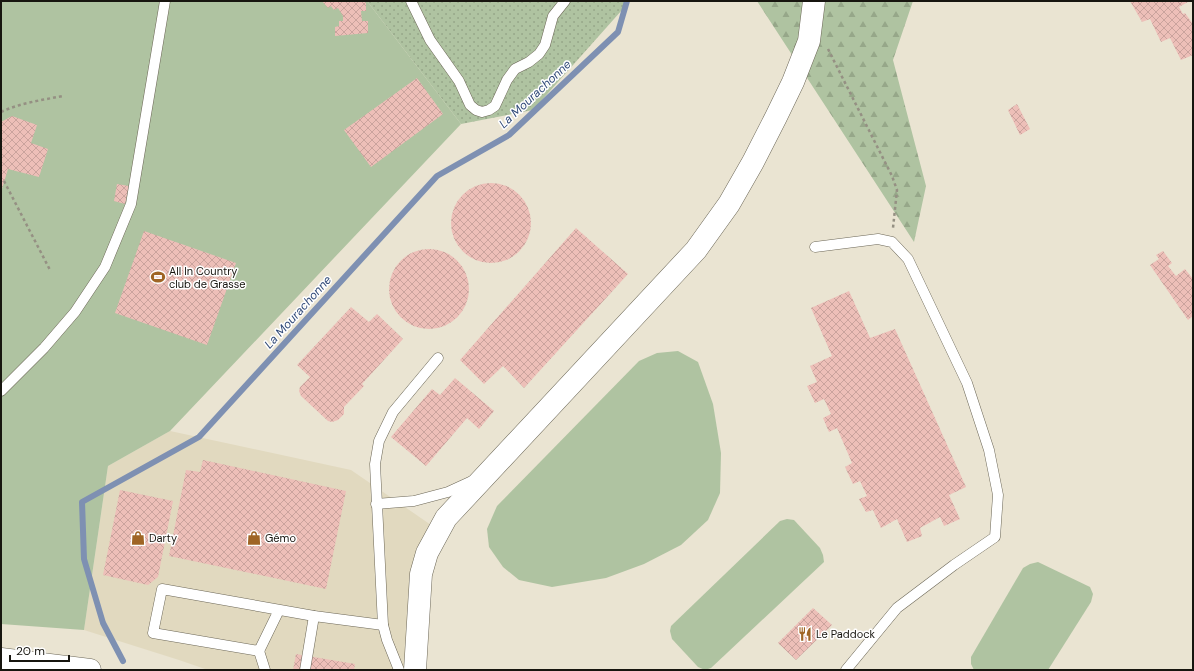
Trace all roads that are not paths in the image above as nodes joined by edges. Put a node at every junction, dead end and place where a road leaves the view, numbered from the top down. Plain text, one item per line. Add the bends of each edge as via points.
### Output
1 (165, 1) edge
2 (411, 1) edge
3 (565, 1) edge
4 (814, 1) edge
5 (815, 248) dead end
6 (438, 358) dead end
7 (1, 392) edge
8 (487, 474) junction
9 (376, 504) junction
10 (279, 610) junction
11 (314, 616) junction
12 (383, 624) junction
13 (260, 651) junction
14 (1, 659) edge
15 (90, 670) edge
16 (265, 670) edge
17 (305, 670) edge
18 (400, 670) edge
19 (415, 670) edge
20 (846, 670) edge

1 - 7 lane via 131,204 108,260 75,312
2 - 3 lane via 430,40 459,81 470,105 482,112 495,106 515,69 539,54 545,45 553,16
4 - 8 main road via 809,41 793,82 729,204 696,250
5 - 20 lane via 878,239 892,242 908,259 967,383 989,450 998,495 995,537 897,608
6 - 9 lane via 393,412 379,441 375,464
8 - 9 lane via 448,492 414,502
8 - 19 main road via 446,518 427,553 421,574
9 - 12 lane
10 - 11 lane
10 - 13 lane
10 - 13 lane via 162,589 153,633
11 - 12 lane
11 - 17 lane
12 - 18 lane
13 - 16 lane
14 - 15 main road

